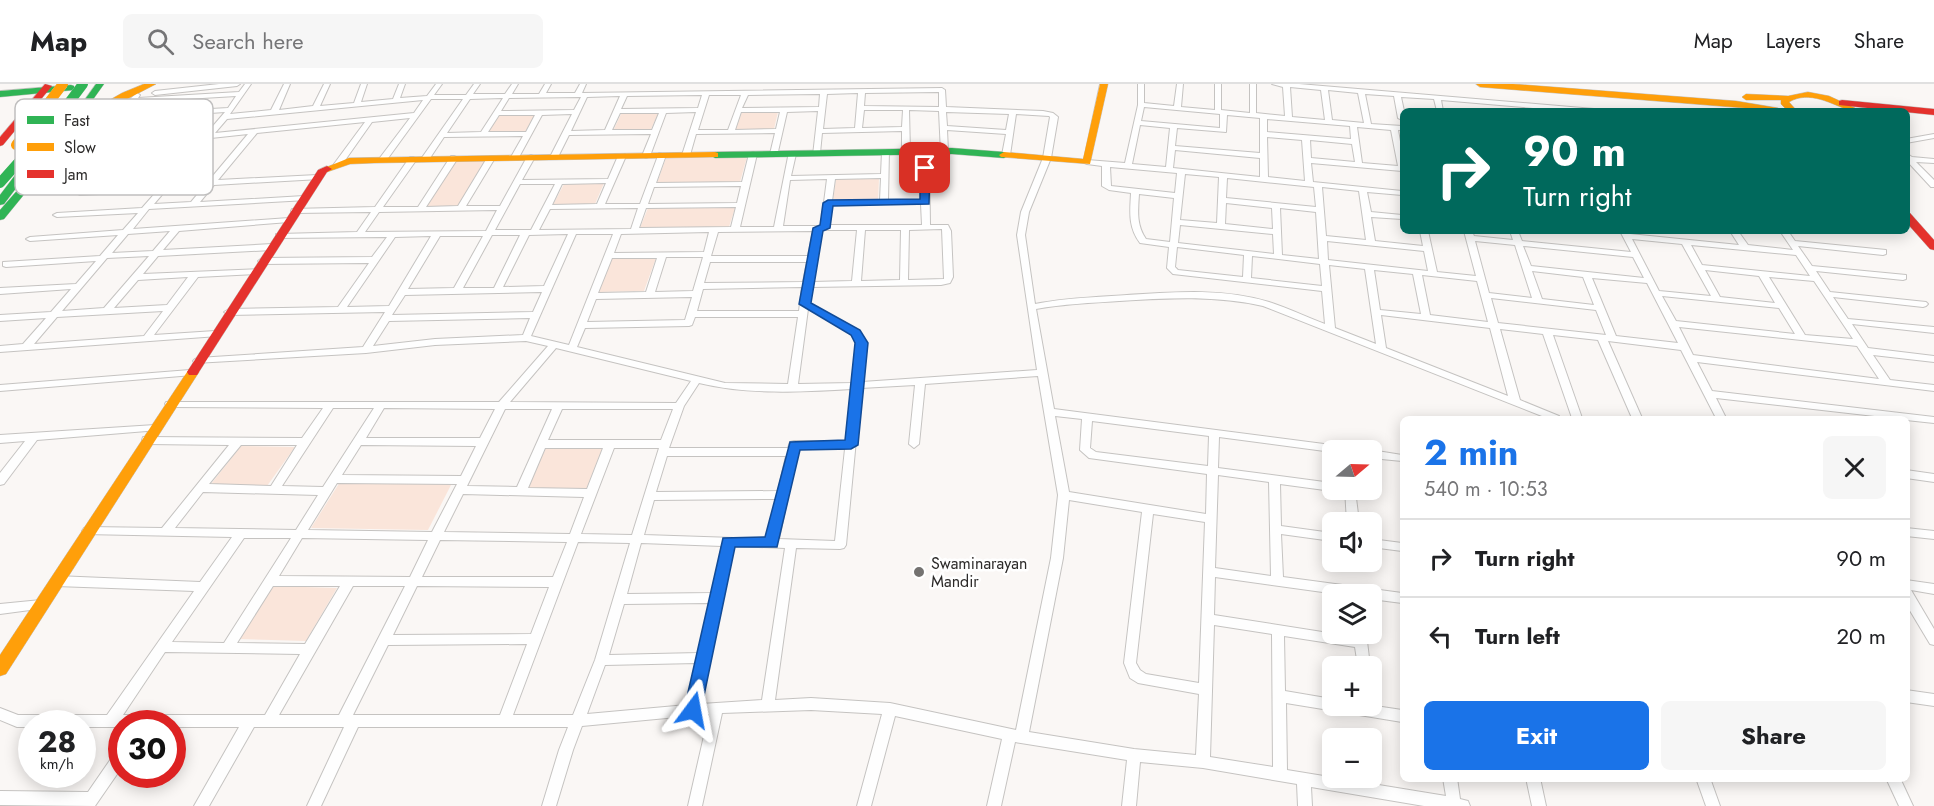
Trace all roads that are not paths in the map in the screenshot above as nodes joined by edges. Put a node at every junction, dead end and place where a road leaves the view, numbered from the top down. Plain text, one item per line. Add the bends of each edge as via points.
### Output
1 (16, 84) edge
2 (83, 84) edge
3 (101, 84) edge
4 (152, 84) edge
5 (237, 84) edge
6 (248, 84) edge
7 (287, 84) edge
8 (327, 84) edge
9 (364, 84) edge
10 (402, 84) edge
11 (440, 84) edge
12 (477, 84) edge
13 (514, 84) edge
14 (548, 84) edge
15 (583, 84) edge
16 (621, 84) edge
17 (657, 84) edge
18 (691, 84) edge
19 (726, 84) edge
20 (763, 84) edge
21 (1104, 84) edge
22 (1141, 84) edge
23 (1180, 84) edge
24 (1218, 84) edge
25 (1253, 84) edge
26 (1275, 84) edge
27 (1480, 84) edge
28 (1572, 84) edge
29 (1789, 84) edge
30 (0, 85) edge
31 (1286, 85) edge
32 (54, 87) edge
33 (906, 87) edge
34 (942, 87) edge
35 (800, 88) edge
36 (834, 88) edge
37 (1324, 88) junction
38 (866, 89) edge
39 (1361, 91) junction
40 (824, 92) junction
41 (706, 93) junction
42 (724, 93) junction
43 (745, 93) junction
44 (761, 93) junction
45 (0, 94) edge
46 (240, 94) junction
47 (653, 94) junction
48 (687, 94) junction
49 (1397, 94) junction
50 (581, 95) junction
51 (620, 95) junction
52 (134, 96) junction
53 (507, 96) junction
54 (541, 96) junction
55 (468, 97) junction
56 (1794, 97) edge
57 (429, 98) junction
58 (1437, 98) junction
59 (42, 99) edge
60 (71, 99) edge
61 (90, 99) edge
62 (127, 99) edge
63 (132, 99) edge
64 (396, 101) junction
65 (1474, 101) junction
66 (357, 105) junction
67 (1141, 105) junction
68 (1512, 107) edge
69 (1848, 107) edge
70 (316, 108) junction
71 (860, 108) junction
72 (906, 108) junction
73 (942, 108) junction
74 (1177, 108) junction
75 (1400, 108) edge
76 (1439, 108) edge
77 (1477, 108) edge
78 (1531, 108) edge
79 (1760, 108) edge
80 (1865, 108) edge
81 (784, 109) junction
82 (822, 109) junction
83 (701, 110) junction
84 (738, 110) junction
85 (617, 111) junction
86 (663, 111) junction
87 (1013, 111) junction
88 (1910, 111) edge
89 (274, 112) junction
90 (577, 112) junction
91 (1221, 112) junction
92 (1934, 112) edge
93 (227, 113) junction
94 (496, 113) junction
95 (540, 113) junction
96 (213, 114) edge
97 (416, 115) junction
98 (1253, 115) junction
99 (1263, 116) junction
100 (1289, 118) junction
101 (1910, 118) edge
102 (370, 120) junction
103 (1934, 120) edge
104 (1329, 122) junction
105 (1139, 123) junction
106 (1353, 124) junction
107 (1368, 125) junction
108 (1174, 126) junction
109 (15, 127) edge
110 (215, 128) joint
111 (943, 128) junction
112 (1398, 128) edge
113 (906, 129) junction
114 (213, 130) edge
115 (858, 130) junction
116 (1223, 130) junction
117 (779, 131) junction
118 (819, 131) junction
119 (254, 132) junction
120 (655, 132) junction
121 (694, 132) junction
122 (731, 132) junction
123 (1010, 132) junction
124 (566, 133) junction
125 (607, 133) junction
126 (483, 134) junction
127 (528, 134) junction
128 (1263, 134) junction
129 (442, 135) junction
130 (213, 136) edge
131 (1933, 137) edge
132 (1306, 138) junction
133 (1910, 140) edge
134 (1355, 142) junction
135 (0, 143) edge
136 (15, 143) edge
137 (1400, 146) edge
138 (1172, 148) junction
139 (944, 151) junction
140 (886, 152) junction
141 (906, 152) junction
142 (925, 152) junction
143 (1222, 152) junction
144 (816, 153) junction
145 (753, 154) junction
146 (774, 154) junction
147 (792, 154) junction
148 (662, 155) junction
149 (686, 155) junction
150 (1006, 155) junction
151 (622, 156) junction
152 (646, 156) junction
153 (1264, 156) junction
154 (531, 157) junction
155 (554, 157) junction
156 (1910, 157) edge
157 (454, 158) junction
158 (491, 158) junction
159 (515, 158) junction
160 (1047, 158) junction
161 (383, 159) junction
162 (419, 159) junction
163 (1910, 159) edge
164 (1308, 160) junction
165 (1934, 161) edge
166 (1087, 162) junction
167 (0, 164) edge
168 (338, 164) junction
169 (1106, 164) junction
170 (1359, 165) junction
171 (15, 166) edge
172 (1128, 166) junction
173 (1400, 169) edge
174 (1169, 171) junction
175 (1181, 172) junction
176 (885, 176) junction
177 (1223, 176) junction
178 (317, 177) junction
179 (831, 177) junction
180 (1930, 177) edge
181 (787, 178) junction
182 (1264, 180) junction
183 (213, 181) edge
184 (560, 181) junction
185 (611, 181) junction
186 (517, 182) junction
187 (0, 183) edge
188 (213, 183) edge
189 (746, 184) junction
190 (1314, 184) junction
191 (15, 185) edge
192 (651, 185) junction
193 (1934, 185) edge
194 (1363, 189) junction
195 (1135, 192) junction
196 (1400, 193) edge
197 (19, 195) edge
198 (157, 195) edge
199 (201, 195) edge
200 (1179, 196) junction
201 (304, 198) junction
202 (1222, 200) junction
203 (0, 202) edge
204 (884, 202) junction
205 (926, 202) junction
206 (828, 203) junction
207 (194, 204) junction
208 (740, 205) junction
209 (1276, 205) junction
210 (1910, 205) edge
211 (643, 206) junction
212 (547, 207) junction
213 (600, 207) junction
214 (146, 208) junction
215 (502, 208) junction
216 (460, 209) junction
217 (377, 210) junction
218 (420, 210) junction
219 (1320, 210) junction
220 (1367, 214) junction
221 (57, 215) dead end
222 (292, 216) junction
223 (0, 217) edge
224 (1400, 218) edge
225 (1910, 220) edge
226 (1176, 222) junction
227 (926, 226) junction
228 (1221, 226) junction
229 (861, 227) junction
230 (905, 227) junction
231 (822, 228) junction
232 (176, 229) junction
233 (735, 229) junction
234 (778, 229) junction
235 (714, 230) junction
236 (618, 231) junction
237 (634, 231) junction
238 (530, 232) junction
239 (573, 232) junction
240 (1277, 232) junction
241 (1934, 232) edge
242 (124, 233) junction
243 (489, 233) junction
244 (437, 234) junction
245 (1425, 234) edge
246 (1515, 234) edge
247 (1626, 234) edge
248 (1688, 234) edge
249 (1736, 234) edge
250 (1786, 234) edge
251 (359, 235) junction
252 (392, 235) junction
253 (1469, 235) edge
254 (1322, 238) junction
255 (30, 239) dead end
256 (275, 242) junction
257 (1371, 243) junction
258 (1518, 243) junction
259 (1690, 243) junction
260 (1792, 243) junction
261 (1174, 246) junction
262 (1934, 247) edge
263 (1746, 248) junction
264 (1428, 249) junction
265 (156, 252) junction
266 (1883, 252) dead end
267 (1799, 253) junction
268 (1248, 254) junction
269 (662, 255) junction
270 (1637, 255) junction
271 (608, 256) junction
272 (104, 257) junction
273 (706, 257) junction
274 (1278, 257) junction
275 (813, 259) junction
276 (375, 260) junction
277 (1324, 262) junction
278 (6, 264) dead end
279 (259, 266) junction
280 (1369, 267) junction
281 (1699, 267) junction
282 (1527, 268) junction
283 (1809, 268) junction
284 (1417, 272) junction
285 (1762, 273) junction
286 (195, 274) junction
287 (1433, 274) junction
288 (1586, 275) junction
289 (136, 277) junction
290 (1903, 277) dead end
291 (1481, 279) junction
292 (1816, 279) junction
293 (1248, 281) junction
294 (1651, 281) junction
295 (904, 283) junction
296 (856, 284) junction
297 (807, 285) junction
298 (79, 286) junction
299 (548, 289) junction
300 (497, 290) junction
301 (698, 290) junction
302 (1327, 290) junction
303 (0, 291) edge
304 (457, 291) junction
305 (402, 292) junction
306 (1657, 293) junction
307 (1827, 294) junction
308 (650, 295) junction
309 (1485, 295) junction
310 (593, 296) junction
311 (1717, 299) junction
312 (1538, 301) junction
313 (1923, 304) dead end
314 (1782, 306) junction
315 (1031, 307) junction
316 (169, 308) junction
317 (1600, 308) junction
318 (804, 309) junction
319 (341, 310) junction
320 (107, 311) junction
321 (229, 312) junction
322 (1376, 312) junction
323 (55, 314) junction
324 (388, 314) junction
325 (691, 314) junction
326 (536, 315) junction
327 (0, 318) edge
328 (1426, 318) junction
329 (1845, 321) junction
330 (1673, 324) junction
331 (582, 325) junction
332 (1494, 325) junction
333 (1330, 329) junction
334 (1934, 330) edge
335 (1546, 331) junction
336 (215, 334) junction
337 (1802, 337) junction
338 (147, 338) junction
339 (526, 338) junction
340 (1607, 338) junction
341 (554, 345) junction
342 (1684, 346) junction
343 (26, 347) junction
344 (1862, 347) junction
345 (0, 349) edge
346 (572, 349) junction
347 (1381, 349) junction
348 (366, 350) junction
349 (1690, 358) junction
350 (1934, 359) edge
351 (198, 361) junction
352 (190, 373) junction
353 (1042, 373) junction
354 (697, 379) junction
355 (920, 381) junction
356 (1887, 383) junction
357 (858, 385) junction
358 (793, 387) junction
359 (0, 388) edge
360 (1934, 388) edge
361 (1709, 394) junction
362 (1515, 402) junction
363 (170, 405) junction
364 (330, 405) junction
365 (381, 405) junction
366 (502, 405) junction
367 (559, 405) junction
368 (679, 406) junction
369 (1051, 412) junction
370 (1551, 416) edge
371 (1576, 416) edge
372 (1636, 416) edge
373 (1720, 416) edge
374 (1899, 416) edge
375 (1088, 417) junction
376 (1910, 417) edge
377 (1934, 420) edge
378 (1214, 433) junction
379 (151, 434) junction
380 (34, 436) junction
381 (0, 439) edge
382 (238, 441) junction
383 (358, 441) junction
384 (305, 442) junction
385 (483, 442) junction
386 (542, 444) junction
387 (610, 444) junction
388 (914, 444) dead end
389 (851, 445) junction
390 (1322, 447) edge
391 (664, 448) junction
392 (792, 452) junction
393 (1382, 456) edge
394 (1400, 461) edge
395 (1213, 471) junction
396 (1910, 475) edge
397 (1934, 478) edge
398 (334, 479) junction
399 (1274, 479) junction
400 (0, 481) edge
401 (462, 485) junction
402 (1322, 486) edge
403 (200, 488) junction
404 (274, 490) junction
405 (327, 491) junction
406 (521, 491) junction
407 (592, 494) junction
408 (782, 495) junction
409 (1064, 495) junction
410 (650, 496) junction
411 (1148, 509) junction
412 (1211, 519) junction
413 (1275, 529) junction
414 (88, 531) junction
415 (165, 532) junction
416 (1910, 532) edge
417 (240, 534) junction
418 (300, 535) junction
419 (1934, 535) edge
420 (1322, 536) edge
421 (435, 537) junction
422 (575, 538) junction
423 (637, 539) junction
424 (729, 542) junction
425 (772, 543) junction
426 (792, 543) junction
427 (1382, 544) edge
428 (1400, 547) edge
429 (1209, 572) junction
430 (56, 581) junction
431 (270, 581) junction
432 (1277, 581) junction
433 (349, 582) junction
434 (558, 582) junction
435 (413, 583) junction
436 (1910, 586) edge
437 (204, 587) junction
438 (1322, 588) edge
439 (1934, 589) edge
440 (1382, 596) edge
441 (718, 598) junction
442 (1400, 598) edge
443 (619, 599) junction
444 (1910, 600) edge
445 (41, 605) junction
446 (0, 609) edge
447 (1208, 619) junction
448 (1278, 630) junction
449 (1322, 634) edge
450 (536, 639) junction
451 (384, 640) junction
452 (1934, 640) edge
453 (162, 647) junction
454 (227, 648) junction
455 (309, 649) junction
456 (704, 658) junction
457 (601, 660) junction
458 (0, 669) edge
459 (1205, 690) junction
460 (1279, 696) junction
461 (1910, 697) edge
462 (1934, 700) edge
463 (1322, 703) edge
464 (768, 706) junction
465 (717, 708) junction
466 (890, 709) junction
467 (119, 710) edge
468 (693, 710) junction
469 (1382, 711) edge
470 (0, 714) edge
471 (1400, 716) edge
472 (249, 721) junction
473 (349, 721) junction
474 (504, 721) junction
475 (578, 721) junction
476 (108, 722) edge
477 (186, 722) edge
478 (269, 722) junction
479 (1015, 736) junction
480 (1134, 755) junction
481 (1203, 762) junction
482 (108, 775) edge
483 (1280, 775) junction
484 (1304, 779) junction
485 (1451, 782) edge
486 (1534, 782) edge
487 (1704, 782) edge
488 (1895, 782) edge
489 (0, 798) edge
490 (90, 802) edge
491 (1412, 802) edge
492 (1458, 805) edge
493 (201, 806) edge
494 (314, 806) edge
495 (549, 806) edge
496 (695, 806) edge
497 (864, 806) edge
498 (994, 806) edge
499 (1129, 806) edge
500 (1305, 806) edge
501 (1539, 806) edge
502 (1713, 806) edge
503 (1906, 806) edge

1 - 30 main road
2 - 60 main road, bridge
3 - 32 main road
3 - 61 main road
4 - 52 main road
5 - 52 street
6 - 46 street
7 - 89 street
8 - 70 street
9 - 66 street
10 - 64 street
11 - 57 street
12 - 55 street
13 - 53 street
14 - 54 street
15 - 50 street
16 - 51 street
17 - 47 street
18 - 48 street
19 - 42 street
20 - 44 street
21 - 166 main road
22 - 67 street
23 - 74 street
24 - 91 street
25 - 98 street
26 - 31 street
27 - 79 main road
28 - 56 main road
29 - 56 main road
31 - 37 street
31 - 100 street
32 - 45 main road
32 - 59 main road
33 - 34 street
33 - 38 street
34 - 73 street
35 - 40 street
35 - 44 street
36 - 38 street
36 - 40 street
37 - 39 street
37 - 104 street
38 - 71 street
39 - 49 street
39 - 107 street
40 - 82 street
41 - 42 street
41 - 48 street
41 - 83 street
42 - 43 street
43 - 44 street
43 - 84 street
46 - 52 street
46 - 93 street
47 - 48 street
47 - 51 street
49 - 58 street
49 - 75 street
50 - 51 street
50 - 54 street
50 - 90 street
51 - 85 street
52 - 62 main road
52 - 63 street
53 - 54 street
53 - 55 street
53 - 94 street
55 - 57 street
55 - 129 street
56 - 69 main road via 1821,97
57 - 64 street
57 - 97 street
58 - 65 street
58 - 76 street
64 - 66 street
65 - 68 street
65 - 77 street
66 - 70 street
67 - 74 street
67 - 105 street
68 - 78 street
69 - 80 main road
70 - 89 street
71 - 72 street
71 - 115 street
72 - 73 street
72 - 113 street
73 - 87 street
73 - 111 street
74 - 91 street
81 - 82 street
81 - 84 street
81 - 117 street
82 - 118 street
83 - 86 street
83 - 121 street
84 - 122 street
85 - 86 street
85 - 125 street
86 - 120 street
87 - 123 street
87 - 160 street via 1054,117
88 - 92 main road
89 - 93 street
90 - 95 street
90 - 124 street
91 - 98 street
91 - 116 street
93 - 96 street
93 - 110 street
94 - 95 street
94 - 126 street
95 - 127 street
97 - 102 street
97 - 161 street
98 - 99 street
99 - 100 street
99 - 128 street
100 - 104 street
101 - 103 main road
102 - 119 street
102 - 168 street
104 - 106 street
105 - 108 street
105 - 172 street
106 - 107 street
106 - 134 street
107 - 112 street
108 - 116 street
108 - 138 street
109 - 135 main road
110 - 114 street
111 - 123 street
111 - 139 street
112 - 137 street
113 - 115 street
113 - 141 street
115 - 118 street
116 - 143 street
117 - 122 street
117 - 146 street
118 - 144 street
119 - 130 street
119 - 183 street
120 - 125 street
120 - 152 street
121 - 122 street
121 - 149 street
123 - 150 street
124 - 125 street
124 - 155 street
126 - 127 street
126 - 129 street
127 - 159 street
128 - 132 street
128 - 153 street
129 - 162 street
131 - 133 street
132 - 134 street
132 - 164 street
134 - 170 street
136 - 167 main road, bridge
138 - 143 street
138 - 174 street
139 - 142 main road
139 - 150 main road
140 - 141 main road
140 - 144 main road
140 - 176 street
141 - 142 main road
142 - 205 street
143 - 153 street
144 - 147 main road
145 - 146 main road
145 - 149 main road
145 - 189 street
146 - 147 main road
147 - 181 street
148 - 149 main road
148 - 152 main road
148 - 192 street
150 - 160 main road
151 - 152 main road
151 - 155 main road
151 - 185 street
153 - 182 street
154 - 155 main road
154 - 159 main road
154 - 186 street
156 - 165 street
157 - 158 main road
157 - 162 main road
157 - 218 street
158 - 159 main road
158 - 216 street
160 - 166 main road
160 - 315 street via 1025,212 1021,235
161 - 162 main road
161 - 168 main road
162 - 217 street
163 - 180 street
164 - 170 street
164 - 190 street
166 - 169 street
168 - 178 main road
169 - 172 street
169 - 195 street via 1106,186
170 - 173 street
171 - 187 main road, bridge
172 - 174 street
174 - 175 street
175 - 177 street
175 - 200 street
176 - 179 street
176 - 204 street
177 - 182 street
177 - 202 street
178 - 188 street
178 - 201 main road
179 - 181 street
179 - 206 street
180 - 193 street
181 - 234 street
182 - 190 street
184 - 185 street
184 - 186 street
184 - 212 street
185 - 213 street
186 - 215 street
189 - 192 street
189 - 208 street
190 - 194 street
190 - 219 street
191 - 203 main road
192 - 211 street
194 - 196 street
194 - 220 street
195 - 200 street
195 - 261 street via 1135,232 1143,242
197 - 223 main road
198 - 214 street
199 - 207 street
200 - 226 street
201 - 207 street
201 - 222 main road
202 - 209 street
202 - 228 street
204 - 205 street
204 - 206 street
205 - 227 street
206 - 231 street
207 - 214 street
208 - 211 street
208 - 233 street
209 - 219 street
209 - 240 street
210 - 241 main road
211 - 213 street
211 - 237 street
212 - 213 street
212 - 238 street
214 - 221 street
214 - 242 street
215 - 216 street
215 - 243 street
216 - 218 street
217 - 218 street
217 - 222 street
217 - 251 street
219 - 254 street
220 - 224 street
220 - 257 street
222 - 232 street
222 - 256 main road
225 - 262 main road
226 - 228 street
226 - 261 street
227 - 230 street
227 - 295 street via 941,226 947,231 949,277 941,282
228 - 240 street
229 - 230 street
229 - 231 street
229 - 296 street
230 - 295 street
231 - 234 street
231 - 275 street
232 - 242 street
232 - 265 street
233 - 234 street
233 - 235 street
235 - 237 street
235 - 273 street
236 - 237 street
236 - 239 street
236 - 271 street
238 - 239 street
238 - 243 street
238 - 300 street
239 - 299 street
240 - 274 street
242 - 255 street
242 - 272 street
243 - 244 street
243 - 304 street
244 - 252 street
244 - 305 street
245 - 264 street
246 - 258 street
247 - 259 street
247 - 270 street
248 - 259 street
249 - 263 street
250 - 260 street
251 - 252 street
251 - 256 street
252 - 276 street
253 - 258 street
253 - 291 street
254 - 257 street
254 - 277 street
256 - 265 street
256 - 279 main road
257 - 264 street
258 - 270 street
258 - 282 street
259 - 263 street
259 - 281 street
260 - 266 street
260 - 267 street
261 - 268 street
261 - 293 street via 1171,268 1176,272
263 - 267 street
264 - 287 street
265 - 272 street
265 - 289 street
267 - 283 street
268 - 274 street
268 - 293 street
269 - 271 street
269 - 273 street
269 - 308 street
270 - 294 street
271 - 310 street
272 - 278 street
272 - 298 street
273 - 275 street
273 - 301 street
274 - 277 street
275 - 297 street
276 - 279 street
276 - 319 street
277 - 280 street
277 - 302 street
279 - 286 street
279 - 321 main road
280 - 284 street
280 - 322 street
281 - 285 street
281 - 311 street
282 - 288 street
282 - 312 street
283 - 290 street
283 - 292 street
284 - 287 street
284 - 328 street
285 - 292 street
285 - 314 street
286 - 289 street
286 - 316 street
287 - 291 street
288 - 294 street
288 - 317 street
289 - 320 street
291 - 309 street
292 - 307 street
293 - 302 street
294 - 306 street
295 - 296 street
296 - 297 street
297 - 301 street
297 - 318 street
298 - 303 street
298 - 323 street
299 - 300 street
299 - 326 street
300 - 304 street
301 - 308 street
301 - 325 street
302 - 333 street
304 - 305 street
305 - 324 street
306 - 311 street
306 - 330 street
307 - 313 street
307 - 329 street
308 - 310 street
309 - 312 street
309 - 332 street
310 - 331 street
311 - 314 street
312 - 317 street
314 - 337 street
315 - 333 street via 1183,293 1235,296
315 - 353 street
316 - 320 street
316 - 338 street
317 - 340 street
318 - 325 street
318 - 357 street via 859,337
318 - 358 street
319 - 321 street
319 - 324 street
320 - 323 street
321 - 336 main road
322 - 328 street
322 - 347 street
323 - 327 street
323 - 343 street
324 - 326 street
324 - 348 street
325 - 331 street via 689,323
326 - 339 street
328 - 332 street
329 - 334 street
329 - 344 street
330 - 337 street
330 - 342 street
331 - 346 street
332 - 335 street
332 - 362 street
333 - 347 street
335 - 340 street
335 - 371 street
336 - 338 street
336 - 351 main road
337 - 344 street
338 - 343 street
339 - 341 street
339 - 348 street
340 - 342 street
340 - 372 street
341 - 346 street
341 - 366 street
342 - 349 street
343 - 345 street
344 - 350 street
344 - 356 street
346 - 354 street
347 - 362 street
348 - 351 street
349 - 356 street
349 - 361 street
351 - 352 main road
352 - 359 street
352 - 363 main road
353 - 355 street
353 - 369 street
354 - 358 street via 725,386
354 - 368 street
355 - 357 street
355 - 388 street
356 - 360 street
357 - 358 street
357 - 389 street
361 - 373 street
361 - 374 street
362 - 370 street
363 - 364 street
363 - 379 main road
364 - 365 street
364 - 384 street
365 - 366 street
365 - 383 street
366 - 367 street
366 - 385 street
367 - 368 street
367 - 386 street
368 - 391 street
369 - 375 street
369 - 409 street
375 - 378 street
375 - 395 street via 1084,447 1088,453
376 - 377 street
378 - 390 street
378 - 395 street
379 - 380 street
379 - 382 street
379 - 414 main road
380 - 381 street
380 - 400 street
382 - 384 street
382 - 403 street
383 - 385 street
383 - 398 street
384 - 404 street
385 - 401 street
386 - 387 street
386 - 406 street
387 - 391 street
387 - 407 street
389 - 392 street via 794,445
389 - 426 street via 840,544
391 - 392 street
391 - 410 street
392 - 408 street
393 - 394 street
395 - 399 street
395 - 412 street
396 - 397 street
398 - 401 street
398 - 405 street
399 - 402 street
399 - 413 street
401 - 406 street
401 - 421 street
403 - 404 street
403 - 415 street
404 - 405 street
405 - 418 street
406 - 407 street
407 - 422 street
408 - 410 street
408 - 425 street
409 - 411 street
409 - 479 street via 1057,558
410 - 423 street
411 - 412 street
411 - 459 street via 1130,663 1135,674 1143,679
412 - 429 street
413 - 420 street
413 - 432 street
414 - 415 street
414 - 430 main road
415 - 417 street
416 - 419 street
417 - 418 street
417 - 437 street
418 - 421 street
418 - 431 street
421 - 422 street
421 - 435 street
422 - 423 street
422 - 434 street
423 - 424 street
423 - 443 street
424 - 425 street
424 - 441 street
425 - 426 street
426 - 464 street
427 - 428 street
429 - 432 street
429 - 447 street
430 - 437 street
430 - 445 main road
431 - 433 street
431 - 454 street
432 - 438 street
433 - 435 street
433 - 455 street
434 - 435 street
434 - 450 street
435 - 451 street
436 - 439 street
437 - 453 street
440 - 442 street
441 - 443 street
441 - 456 street
443 - 457 street
444 - 452 street
445 - 446 street
445 - 458 main road
447 - 448 street
447 - 459 street
448 - 449 street
448 - 460 street
450 - 451 street
450 - 474 street
451 - 473 street
453 - 454 street
453 - 467 street
454 - 455 street
455 - 478 street
456 - 457 street
456 - 468 street
457 - 475 street
459 - 481 street
460 - 463 street
460 - 483 street
461 - 462 street
464 - 465 street
464 - 466 street via 811,704
465 - 468 street
465 - 496 street
466 - 479 street
466 - 497 street
468 - 475 street
469 - 471 street
470 - 476 street via 17,721
472 - 477 street
472 - 478 street
472 - 493 street
473 - 474 street
473 - 478 street
473 - 494 street
474 - 475 street
475 - 495 street
479 - 480 street
479 - 498 street
480 - 481 street
480 - 499 street
481 - 483 street
482 - 490 street
483 - 484 street
484 - 491 street
484 - 500 street
485 - 492 street
486 - 501 street
487 - 502 street
488 - 503 street
489 - 490 street
491 - 492 street

